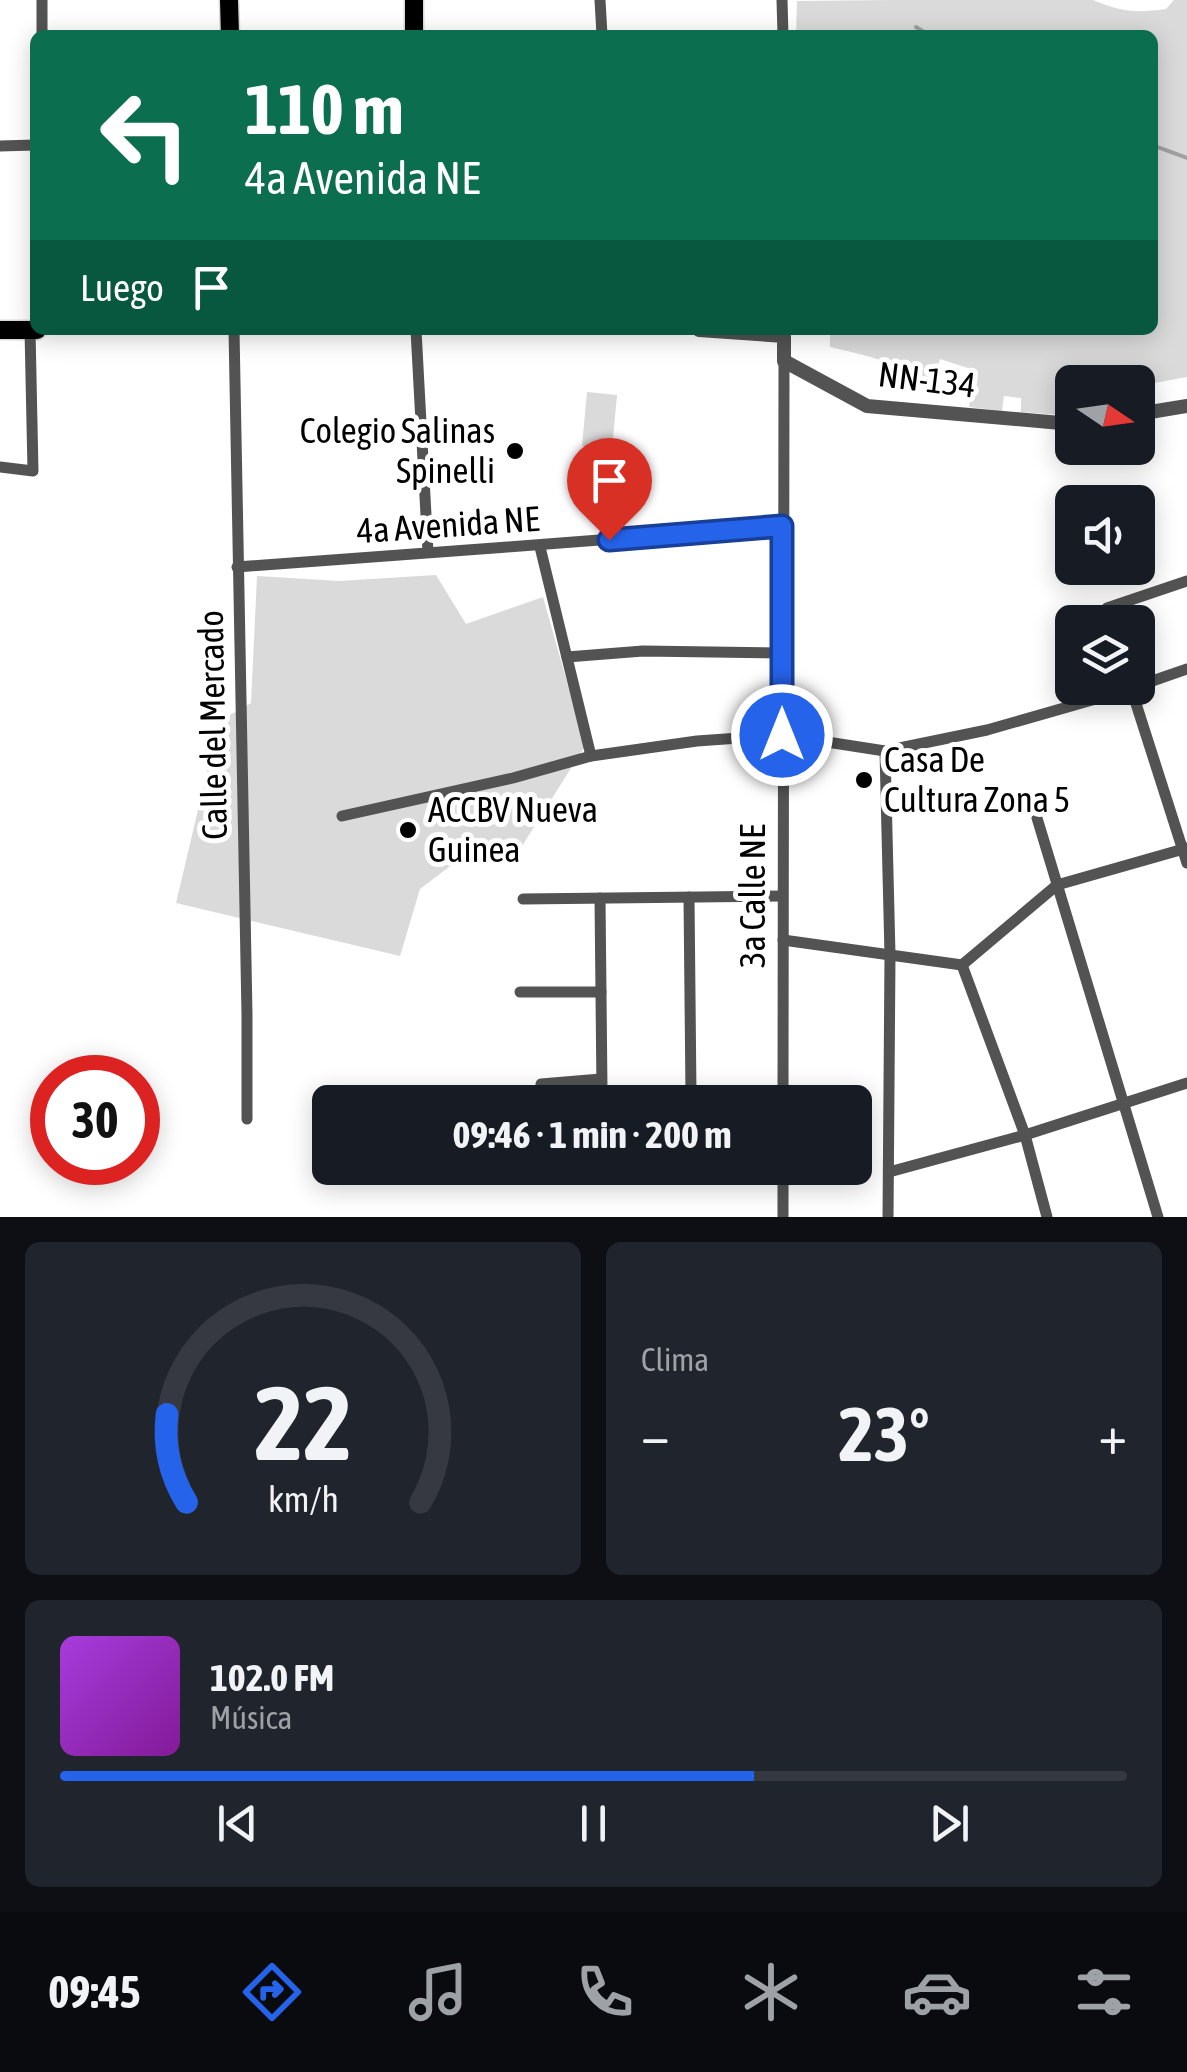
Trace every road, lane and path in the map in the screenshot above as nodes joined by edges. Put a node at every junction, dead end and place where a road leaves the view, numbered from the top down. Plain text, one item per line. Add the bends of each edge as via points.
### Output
1 (42, 0) edge
2 (229, 0) edge
3 (414, 0) edge
4 (600, 0) edge
5 (782, 0) edge
6 (42, 30) edge
7 (230, 30) edge
8 (414, 30) edge
9 (602, 30) edge
10 (783, 30) edge
11 (30, 145) edge
12 (0, 146) edge
13 (0, 330) edge
14 (30, 330) edge
15 (33, 335) edge
16 (234, 335) edge
17 (416, 335) edge
18 (784, 335) edge
19 (784, 361) junction
20 (1187, 406) edge
21 (1155, 411) edge
22 (1055, 423) edge
23 (0, 467) edge
24 (782, 526) junction
25 (540, 546) junction
26 (428, 552) junction
27 (237, 567) junction
28 (1187, 581) edge
29 (1117, 605) edge
30 (782, 653) junction
31 (567, 657) junction
32 (1187, 670) edge
33 (1155, 680) edge
34 (1072, 705) edge
35 (1140, 705) edge
36 (782, 735) junction
37 (885, 751) junction
38 (592, 756) junction
39 (342, 816) dead end
40 (1036, 818) dead end
41 (1185, 848) edge
42 (1187, 864) edge
43 (1057, 885) junction
44 (782, 896) junction
45 (689, 897) junction
46 (600, 898) junction
47 (524, 899) dead end
48 (783, 940) junction
49 (890, 954) junction
50 (962, 965) junction
51 (520, 992) dead end
52 (601, 992) junction
53 (600, 1079) junction
54 (1187, 1082) edge
55 (541, 1084) dead end
56 (601, 1085) edge
57 (690, 1085) edge
58 (783, 1085) edge
59 (1123, 1102) junction
60 (248, 1119) dead end
61 (1026, 1135) junction
62 (889, 1172) junction
63 (783, 1185) edge
64 (783, 1217) edge
65 (888, 1217) edge
66 (1047, 1217) edge
67 (1158, 1217) edge

1 - 6 street
2 - 7 highway
3 - 8 highway
4 - 9 street
5 - 10 street
11 - 12 street
13 - 14 highway
15 - 23 street via 33,471
16 - 27 street, Calle del Mercado
17 - 26 street
18 - 19 street, 3a Calle NE
19 - 22 street, NN-134 / NN-134 via 867,406
19 - 24 street, 3a Calle NE
20 - 21 street
24 - 25 street, 4a Avenida NE
24 - 30 street, 3a Calle NE
25 - 26 street, 4a Avenida NE
25 - 31 street
26 - 27 street, 4a Avenida NE
27 - 60 street, Calle del Mercado
28 - 29 street
30 - 31 street
30 - 36 street, 3a Calle NE
31 - 38 street
32 - 33 street
34 - 37 street
35 - 41 street
36 - 37 street
36 - 38 street
36 - 44 street, 3a Calle NE
37 - 49 street
38 - 39 street
40 - 43 street
41 - 42 street
41 - 43 street
43 - 50 street
43 - 59 street
44 - 45 street
44 - 48 street, 3a Calle NE
45 - 46 street
45 - 57 street
46 - 47 street
46 - 52 street
48 - 49 street
48 - 58 street, 3a Calle NE
49 - 50 street
49 - 62 street
50 - 61 street
51 - 52 street
52 - 53 street
53 - 55 street
53 - 56 street
54 - 59 street
59 - 61 street
59 - 67 street
61 - 62 street
61 - 66 street
62 - 65 street
63 - 64 street

